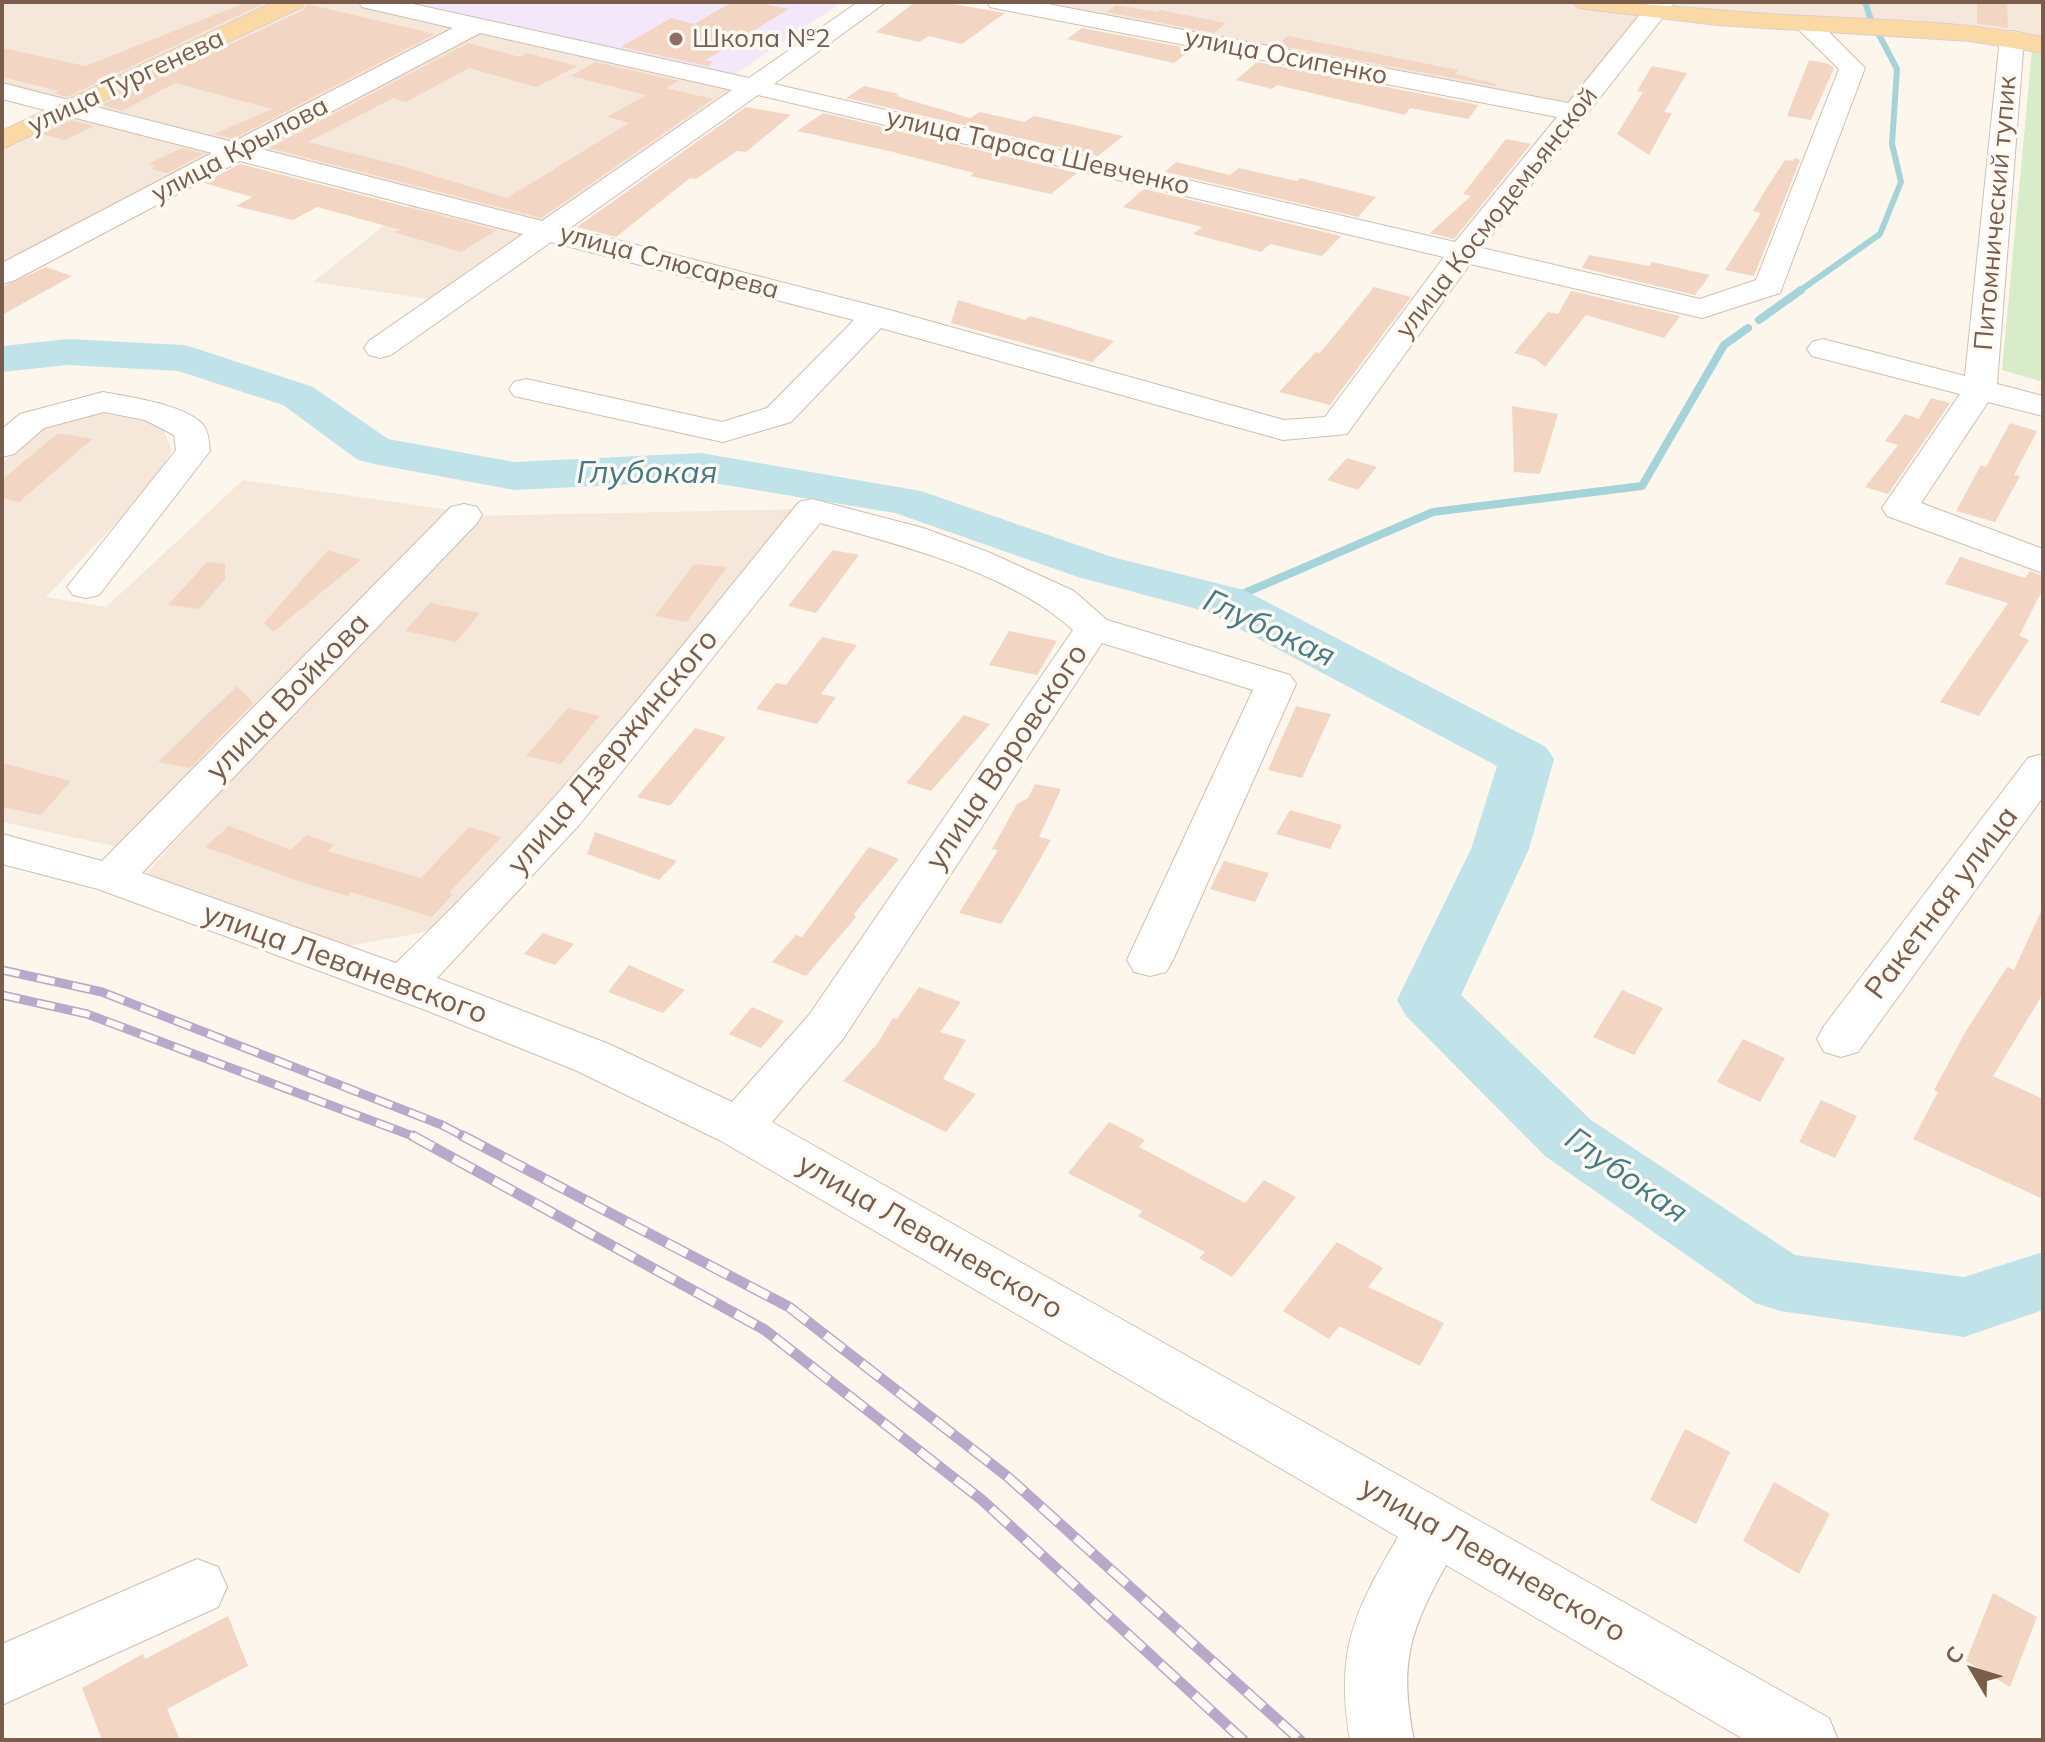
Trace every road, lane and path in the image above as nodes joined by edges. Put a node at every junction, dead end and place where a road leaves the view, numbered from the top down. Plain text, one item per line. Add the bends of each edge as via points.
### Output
1 (293, 2) edge
2 (371, 2) edge
3 (874, 2) edge
4 (999, 2) edge
5 (1586, 2) edge
6 (1660, 8) edge
7 (1806, 23) junction
8 (477, 25) junction
9 (2012, 38) junction
10 (2043, 45) edge
11 (755, 87) junction
12 (2, 91) edge
13 (72, 108) junction
14 (1574, 112) junction
15 (2, 141) edge
16 (239, 151) junction
17 (548, 231) junction
18 (1464, 251) junction
19 (2, 275) edge
20 (875, 316) junction
21 (380, 348) dead end
22 (1823, 349) dead end
23 (526, 389) dead end
24 (1980, 389) junction
25 (2043, 406) edge
26 (1335, 427) joint
27 (2, 447) edge
28 (464, 515) dead end
29 (2043, 562) edge
30 (86, 587) dead end
31 (1093, 628) junction
32 (2043, 767) edge
33 (2, 849) edge
34 (111, 878) junction
35 (1150, 960) dead end
36 (403, 984) junction
37 (1841, 1039) dead end
38 (739, 1127) junction
39 (1436, 1527) junction
40 (197, 1587) dead end
41 (2, 1675) edge
42 (1382, 1740) edge
43 (1806, 1740) edge

1 - 13 main road, улица Тургенева
2 - 8 street, улица Тараса Шевченко
3 - 11 street
4 - 14 street, улица Осипенко
5 - 6 main road
6 - 7 main road
6 - 14 street, улица Космодемьянской
7 - 9 main road
7 - 18 street, улица Тараса Шевченко via 1852,68 1769,286 1702,309
8 - 11 street, улица Тараса Шевченко
8 - 16 street, улица Крылова
9 - 10 main road
9 - 24 street, Питомнический тупик
11 - 17 street
11 - 18 street, улица Тараса Шевченко
12 - 13 street, улица Слюсарева
13 - 15 main road, улица Тургенева
13 - 16 street, улица Слюсарева
14 - 18 street, улица Космодемьянской
16 - 17 street, улица Слюсарева
16 - 19 street, улица Крылова
17 - 20 street, улица Слюсарева
17 - 21 street
18 - 26 street, улица Космодемьянской
20 - 23 street via 779,415 723,432
20 - 26 street, улица Слюсарева via 1283,430
22 - 24 street
24 - 25 street
24 - 29 street via 1900,508
27 - 30 street via 32,421 103,402 155,412 190,430 193,451
28 - 34 street, улица Войкова
31 - 35 street, улица Воровского via 1276,684
31 - 36 street, улица Дзержинского via 1061,599 975,560 812,510 542,844
31 - 38 street, улица Воровского via 826,1027
32 - 37 street, Ракетная улица
33 - 34 street, улица Леваневского
34 - 36 street, улица Леваневского
36 - 38 street, улица Леваневского via 592,1057
38 - 39 street, улица Леваневского
39 - 42 street via 1379,1635 1372,1675
39 - 43 street, улица Леваневского
40 - 41 street

